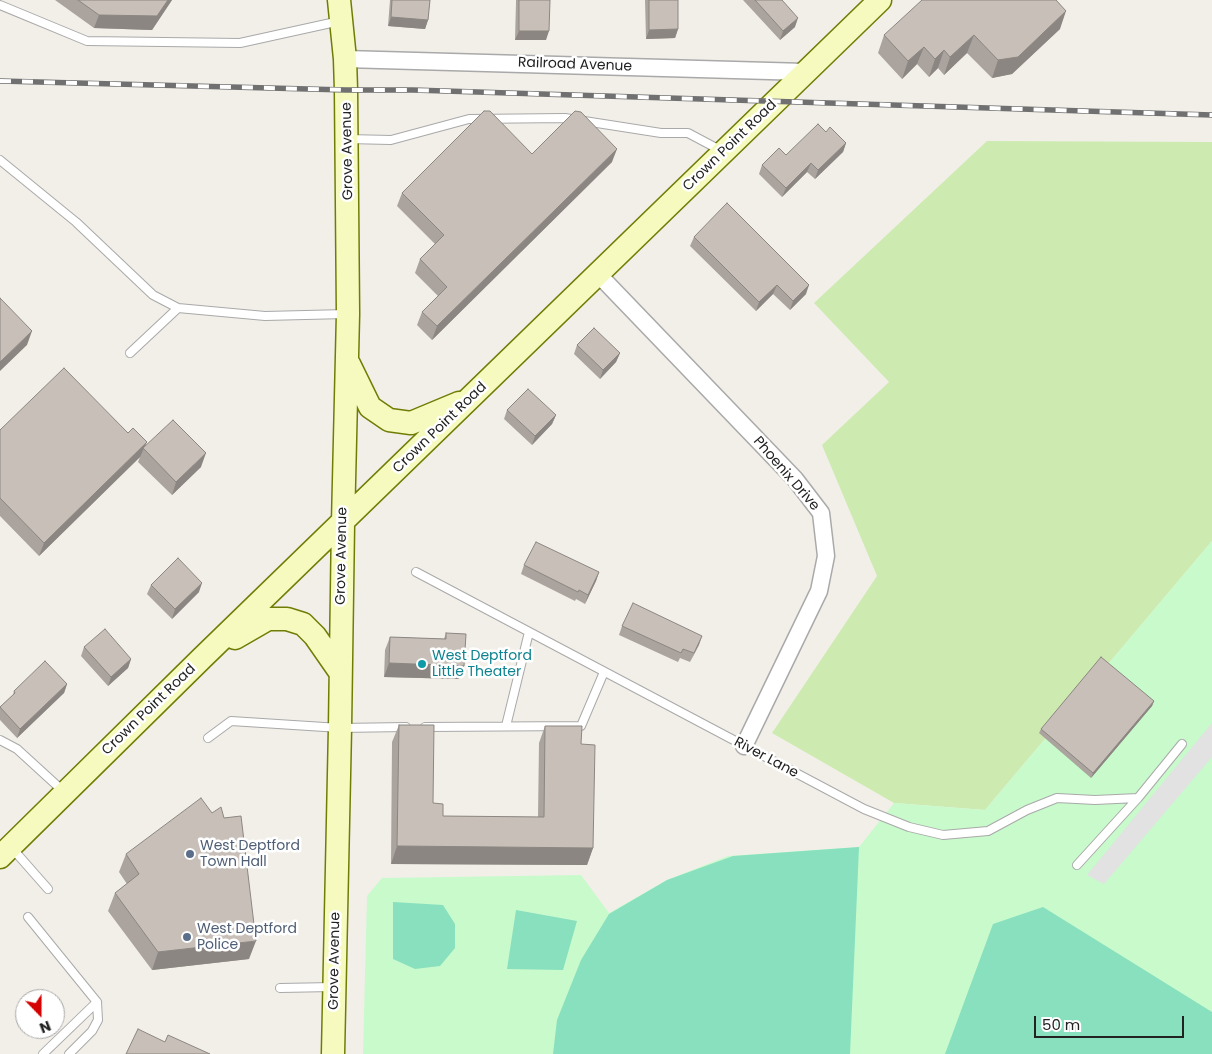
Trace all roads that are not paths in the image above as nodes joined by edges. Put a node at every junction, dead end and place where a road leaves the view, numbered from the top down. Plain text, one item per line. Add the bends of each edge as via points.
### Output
1 (880, 0) edge
2 (0, 5) edge
3 (340, 10) edge
4 (345, 59) junction
5 (805, 72) junction
6 (347, 139) junction
7 (724, 152) junction
8 (0, 160) edge
9 (598, 274) junction
10 (178, 308) junction
11 (348, 314) junction
12 (130, 353) dead end
13 (347, 360) junction
14 (470, 399) junction
15 (343, 523) junction
16 (416, 572) dead end
17 (529, 632) junction
18 (202, 658) junction
19 (340, 672) junction
20 (604, 672) junction
21 (506, 726) junction
22 (340, 728) junction
23 (208, 738) dead end
24 (0, 740) edge
25 (1182, 744) dead end
26 (744, 746) junction
27 (64, 793) junction
28 (1138, 798) junction
29 (5, 852) edge
30 (1077, 865) dead end
31 (48, 889) dead end
32 (28, 917) dead end
33 (335, 987) junction
34 (280, 988) dead end
35 (97, 1002) junction
36 (43, 1054) edge
37 (69, 1054) edge
38 (333, 1054) edge

1 - 5 main road, Crown Point Road
2 - 3 lane via 87,41 240,43
3 - 4 main road, Grove Avenue
4 - 5 street, Railroad Avenue
4 - 6 main road, Grove Avenue
5 - 7 main road, Crown Point Road
6 - 7 lane via 391,140 469,119 565,118 688,133
6 - 11 main road, Grove Avenue
7 - 9 main road, Crown Point Road
8 - 10 lane via 76,222 153,295
9 - 14 main road, Crown Point Road
9 - 26 street, Phoenix Drive via 795,479 821,513 826,556 819,591
10 - 11 lane via 265,316
10 - 12 lane
11 - 13 main road, Grove Avenue
13 - 14 main road via 370,407 389,420 411,423
13 - 15 main road, Grove Avenue
14 - 15 main road, Crown Point Road
15 - 18 main road, Crown Point Road
15 - 19 main road, Grove Avenue
16 - 17 lane, River Lane
17 - 20 lane, River Lane
17 - 21 lane
18 - 19 main road via 268,619 288,619 303,624 309,630
18 - 27 main road, Crown Point Road
19 - 22 main road, Grove Avenue
20 - 21 lane via 581,726
20 - 26 lane, River Lane
21 - 22 lane
22 - 23 lane via 231,721
22 - 33 main road, Grove Avenue
24 - 27 lane via 17,749
25 - 28 lane
26 - 28 lane, River Lane via 864,809 909,827 943,835 988,831 1057,798
27 - 29 main road, Crown Point Road
28 - 30 lane
29 - 31 lane
32 - 35 lane
33 - 34 lane
33 - 38 main road, Grove Avenue
35 - 36 lane
35 - 37 lane via 98,1020 92,1031

